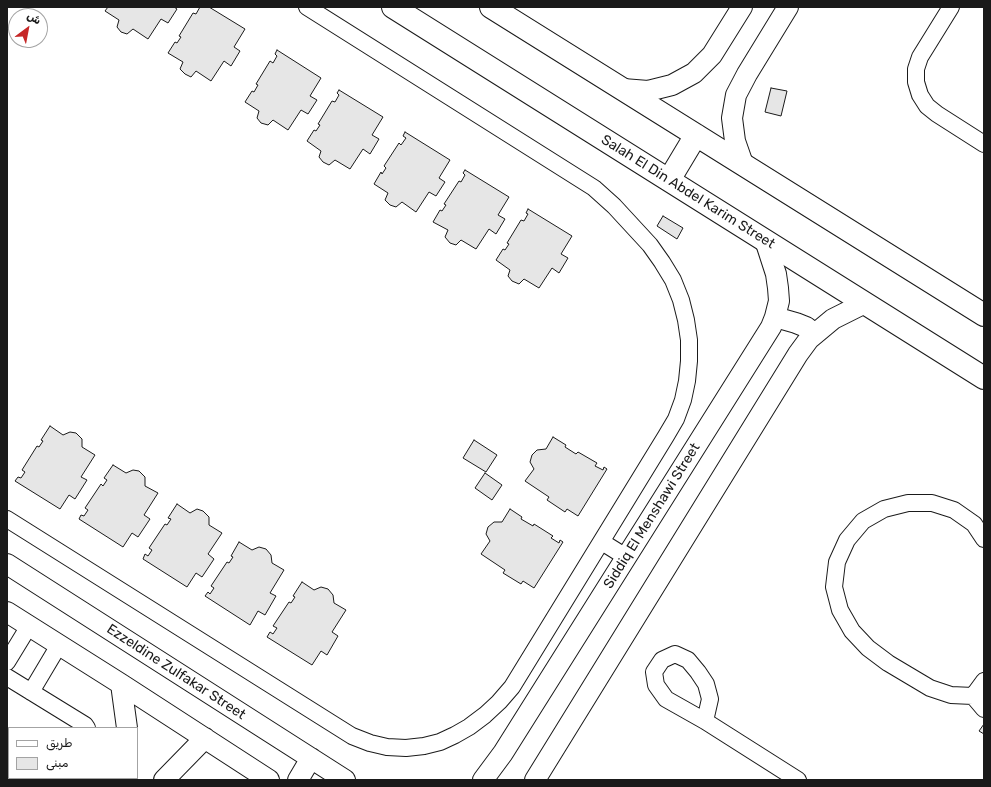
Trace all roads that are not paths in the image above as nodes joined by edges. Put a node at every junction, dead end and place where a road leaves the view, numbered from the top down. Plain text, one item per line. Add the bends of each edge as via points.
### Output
1 (307, 7) edge
2 (393, 7) edge
3 (491, 7) edge
4 (742, 7) edge
5 (788, 7) edge
6 (951, 7) edge
7 (623, 89) junction
8 (696, 135) junction
9 (984, 144) edge
10 (743, 164) junction
11 (669, 180) junction
12 (765, 240) junction
13 (865, 303) junction
14 (984, 315) edge
15 (775, 317) junction
16 (815, 334) junction
17 (984, 378) edge
18 (7, 520) edge
19 (984, 538) edge
20 (602, 542) junction
21 (626, 557) junction
22 (7, 564) edge
23 (7, 612) edge
24 (29, 626) junction
25 (59, 645) junction
26 (7, 662) edge
27 (7, 677) edge
28 (984, 681) edge
29 (121, 684) junction
30 (31, 692) junction
31 (973, 696) junction
32 (984, 709) edge
33 (705, 721) dead end
34 (86, 727) edge
35 (127, 727) edge
36 (205, 738) junction
37 (311, 758) junction
38 (164, 780) edge
39 (269, 780) edge
40 (298, 780) edge
41 (345, 780) edge
42 (483, 780) edge
43 (535, 780) edge
44 (798, 780) edge

1 - 20 street via 594,188 641,235 673,280 681,300 689,340 688,374 683,400 676,419
2 - 11 main road, Salah El Din Abdel Karim Street
3 - 7 main road
4 - 7 street via 712,55 694,73 672,85 648,91
5 - 10 street via 736,95 732,118 735,141
6 - 9 street via 920,57 916,69 916,82 927,106
7 - 8 main road
8 - 10 main road
8 - 11 main road
10 - 14 main road
11 - 12 main road, Salah El Din Abdel Karim Street
12 - 13 main road, Salah El Din Abdel Karim Street
12 - 15 street, Siddiq El Menshawi Street via 778,288
13 - 16 street via 833,319
13 - 17 main road, Salah El Din Abdel Karim Street
15 - 16 street via 796,323
15 - 21 street, Siddiq El Menshawi Street
16 - 43 street via 798,354
18 - 20 street via 336,727 370,743 406,748 440,742 455,735 499,702 519,676
19 - 31 street via 974,524 954,510 932,503 908,503 884,508 863,521 847,540 837,562 834,587 840,610 852,631 868,648 930,688 951,695
20 - 21 street
21 - 42 street, Siddiq El Menshawi Street via 503,753
22 - 37 street, Ezzeldine Zulfakar Street
23 - 24 street
24 - 25 street
24 - 26 street
25 - 29 street
25 - 30 street
27 - 30 street
28 - 31 street
29 - 35 street
29 - 36 street
30 - 34 street
31 - 32 street
33 - 44 street
36 - 38 street
36 - 39 street
37 - 40 street
37 - 41 street, Ezzeldine Zulfakar Street

